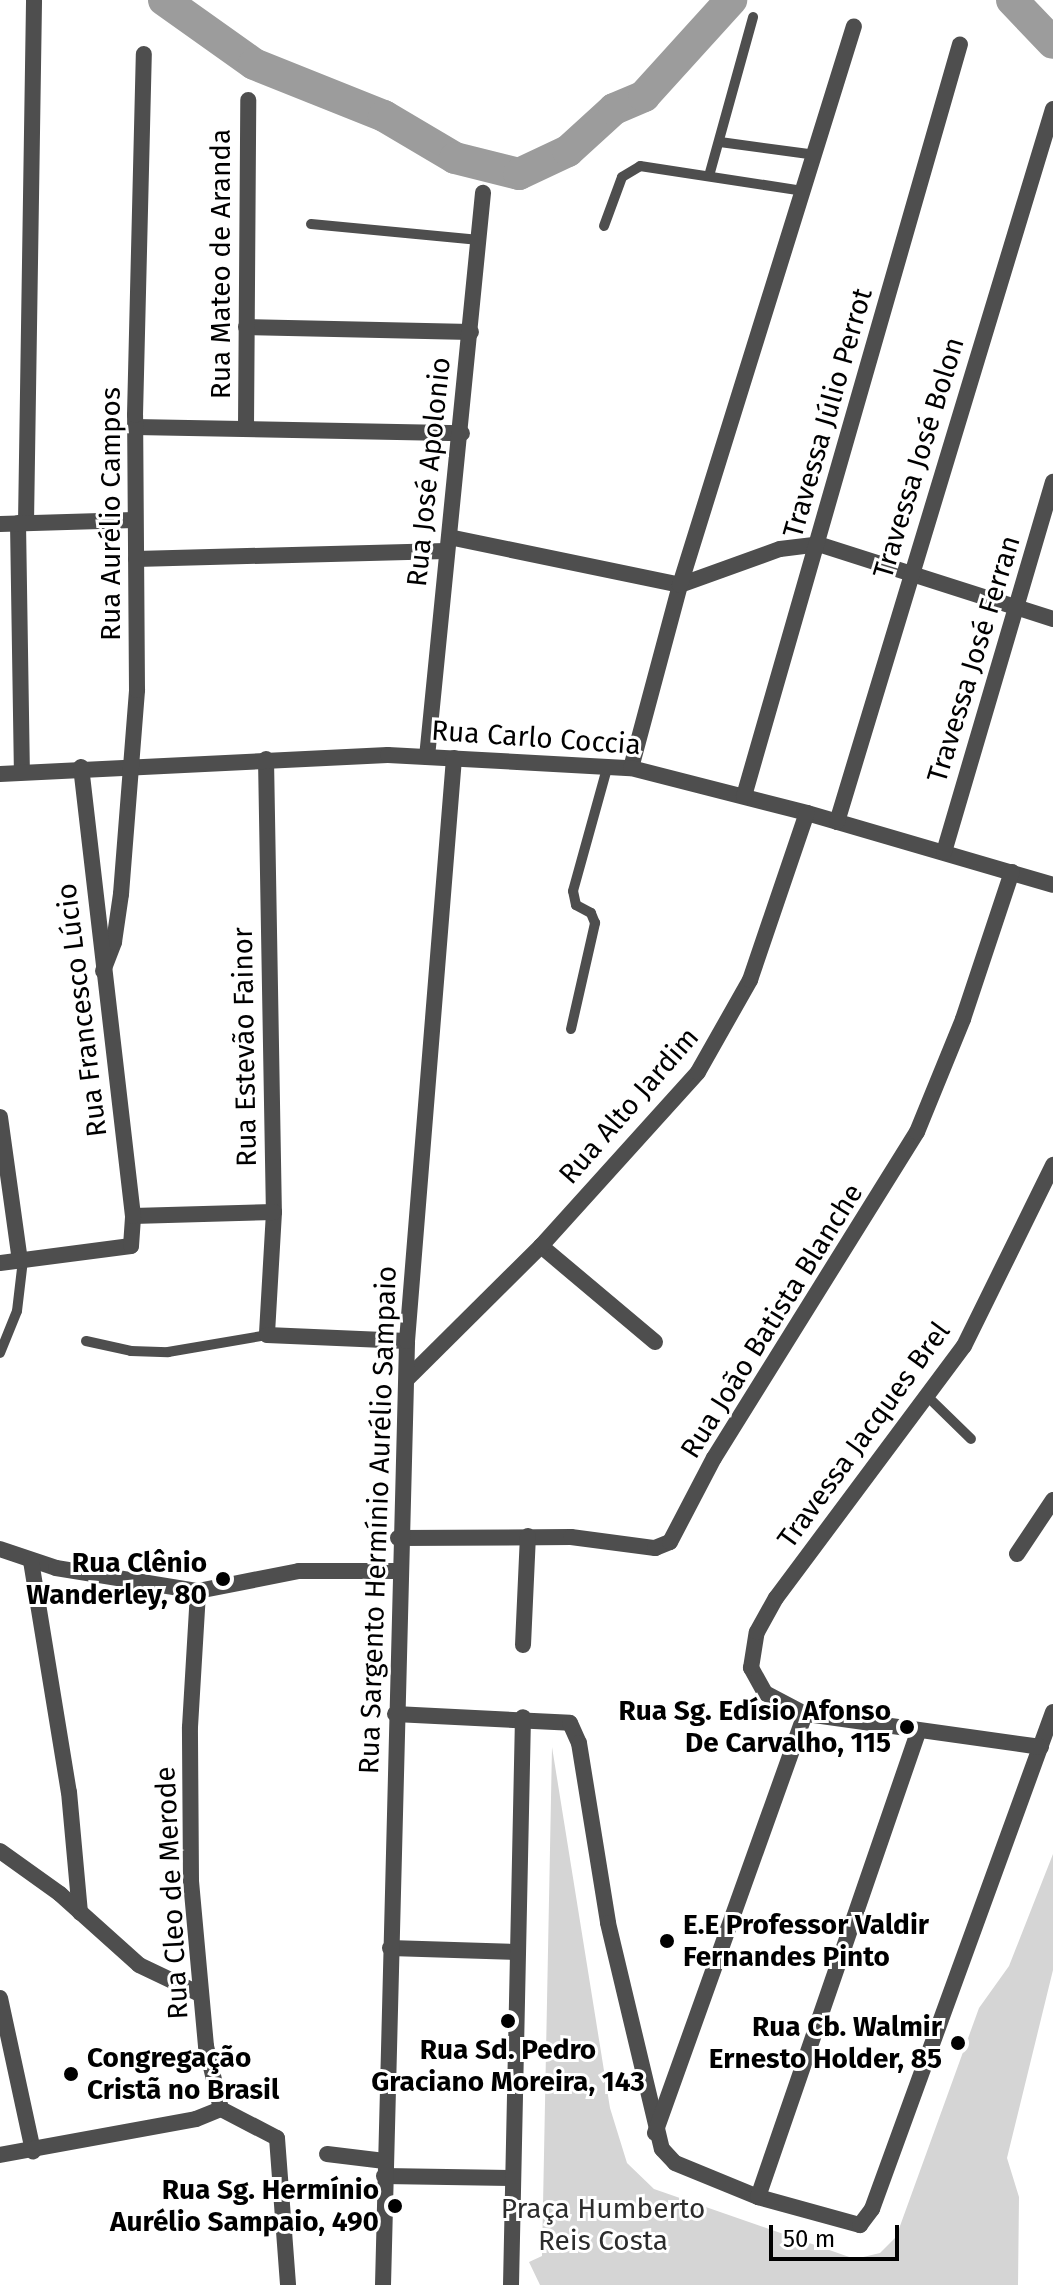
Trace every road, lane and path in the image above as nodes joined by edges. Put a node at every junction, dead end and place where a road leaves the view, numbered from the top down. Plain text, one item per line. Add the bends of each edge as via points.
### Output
1 (34, 0) edge
2 (753, 17) dead end
3 (854, 26) dead end
4 (960, 44) dead end
5 (144, 54) dead end
6 (248, 100) dead end
7 (1053, 109) edge
8 (720, 142) junction
9 (816, 155) junction
10 (709, 176) junction
11 (804, 191) junction
12 (483, 193) dead end
13 (311, 224) dead end
14 (604, 226) dead end
15 (479, 240) junction
16 (246, 327) junction
17 (471, 332) junction
18 (135, 427) junction
19 (246, 427) junction
20 (462, 433) junction
21 (1053, 482) edge
22 (134, 520) junction
23 (22, 523) junction
24 (0, 524) edge
25 (448, 544) junction
26 (818, 544) junction
27 (136, 559) junction
28 (912, 572) junction
29 (680, 585) junction
30 (1018, 607) junction
31 (1053, 619) edge
32 (427, 757) junction
33 (454, 758) junction
34 (266, 759) junction
35 (132, 764) junction
36 (81, 767) junction
37 (607, 768) junction
38 (631, 768) junction
39 (22, 771) junction
40 (0, 774) edge
41 (744, 796) junction
42 (807, 813) junction
43 (837, 822) junction
44 (944, 852) junction
45 (1012, 872) junction
46 (1052, 881) edge
47 (103, 971) junction
48 (571, 1029) dead end
49 (0, 1117) edge
50 (1053, 1165) edge
51 (274, 1212) junction
52 (133, 1216) junction
53 (541, 1246) junction
54 (21, 1261) junction
55 (0, 1263) edge
56 (267, 1335) junction
57 (86, 1341) dead end
58 (407, 1341) junction
59 (655, 1342) dead end
60 (0, 1353) edge
61 (407, 1379) junction
62 (928, 1397) junction
63 (971, 1439) dead end
64 (1053, 1500) edge
65 (528, 1536) junction
66 (398, 1538) junction
67 (0, 1549) edge
68 (1017, 1554) dead end
69 (31, 1561) junction
70 (397, 1571) junction
71 (198, 1591) junction
72 (523, 1645) dead end
73 (1053, 1712) edge
74 (395, 1714) junction
75 (805, 1714) junction
76 (523, 1717) junction
77 (918, 1732) junction
78 (1041, 1747) junction
79 (0, 1851) edge
80 (80, 1912) junction
81 (390, 1948) junction
82 (518, 1952) junction
83 (200, 1994) junction
84 (0, 1998) edge
85 (221, 2109) junction
86 (655, 2133) junction
87 (33, 2151) junction
88 (327, 2154) dead end
89 (0, 2155) edge
90 (385, 2168) junction
91 (513, 2178) junction
92 (758, 2197) junction
93 (288, 2285) edge
94 (383, 2285) edge
95 (511, 2285) edge

1 - 23 street
2 - 8 lane
3 - 9 street
4 - 26 street, Travessa Júlio Perrot
5 - 18 street, Rua Aurélio Campos
6 - 16 street, Rua Mateo de Aranda
7 - 28 street, Travessa José Bolon
8 - 9 lane
8 - 10 lane
9 - 11 street
10 - 11 lane
10 - 14 lane via 630,168
11 - 29 street
12 - 15 street, Rua José Apolonio
13 - 15 lane
15 - 17 street, Rua José Apolonio
16 - 17 street
16 - 19 street, Rua Mateo de Aranda
17 - 20 street, Rua José Apolonio
18 - 19 street
18 - 22 street, Rua Aurélio Campos
19 - 20 street
20 - 25 street, Rua José Apolonio
21 - 30 street, Travessa José Ferran
22 - 23 street
22 - 27 street, Rua Aurélio Campos
23 - 24 street
23 - 39 street
25 - 27 street
25 - 29 street
25 - 32 street, Rua José Apolonio
26 - 28 street
26 - 29 street via 780,549
26 - 41 street, Travessa Júlio Perrot
27 - 35 street, Rua Aurélio Campos
28 - 30 street
28 - 43 street, Travessa José Bolon
29 - 38 street
30 - 31 street
30 - 44 street, Travessa José Ferran
32 - 33 street, Rua Carlo Coccia
32 - 34 street, Rua Carlo Coccia
33 - 37 street, Rua Carlo Coccia
33 - 58 street, Rua Sargento Hermínio Aurélio Sampaio
34 - 35 street, Rua Carlo Coccia
34 - 51 street, Rua Estevão Fainor
35 - 36 street, Rua Carlo Coccia
35 - 47 street, Rua Aurélio Campos via 118,922
36 - 39 street, Rua Carlo Coccia
36 - 47 street, Rua Francesco Lúcio
37 - 38 street, Rua Carlo Coccia
37 - 48 lane via 573,891 576,905 591,913 595,923
38 - 41 street, Rua Carlo Coccia
39 - 40 street, Rua Carlo Coccia
41 - 42 street, Rua Carlo Coccia
42 - 43 street, Rua Carlo Coccia
42 - 53 street, Rua Alto Jardim via 750,980 721,1039 667,1108
43 - 44 street, Rua Carlo Coccia
44 - 45 street, Rua Carlo Coccia
45 - 46 street, Rua Carlo Coccia
45 - 65 street, Rua João Batista Blanche via 963,1019 917,1132 714,1458 678,1531 655,1548
47 - 52 street, Rua Francesco Lúcio
49 - 54 street
50 - 62 street, Travessa Jacques Brel via 996,1289
51 - 52 street
51 - 56 street, Rua Estevão Fainor
52 - 54 street, Rua Francesco Lúcio via 131,1246
53 - 59 street
53 - 61 street, Rua Alto Jardim
54 - 55 street
54 - 60 lane via 17,1311
56 - 57 lane via 168,1352
56 - 58 street
58 - 61 street, Rua Sargento Hermínio Aurélio Sampaio
61 - 66 street, Rua Sargento Hermínio Aurélio Sampaio
62 - 63 lane
62 - 75 street, Travessa Jacques Brel via 776,1598 757,1632 751,1668 757,1684
64 - 68 street
65 - 66 street, Rua João Batista Blanche
65 - 72 street
66 - 70 street, Rua Sargento Hermínio Aurélio Sampaio
67 - 69 street
69 - 71 street
69 - 80 street via 69,1792
70 - 71 street via 299,1571
70 - 74 street, Rua Sargento Hermínio Aurélio Sampaio
71 - 83 street, Rua Cleo de Merode via 191,1850
73 - 78 street
74 - 76 street
74 - 81 street, Rua Sargento Hermínio Aurélio Sampaio
75 - 77 street
75 - 86 street
76 - 82 street
76 - 86 street via 570,1723 579,1743 608,1923
77 - 78 street
77 - 92 street
78 - 92 street via 872,2209 860,2225
79 - 80 street
80 - 83 street via 139,1965
81 - 82 street
81 - 90 street, Rua Sargento Hermínio Aurélio Sampaio
82 - 91 street
83 - 85 street, Rua Cleo de Merode
84 - 87 street
85 - 87 street via 196,2119
85 - 93 street via 277,2138
86 - 92 street via 675,2163
87 - 89 street
88 - 90 street
90 - 91 street
90 - 94 street, Rua Sargento Hermínio Aurélio Sampaio
91 - 95 street

